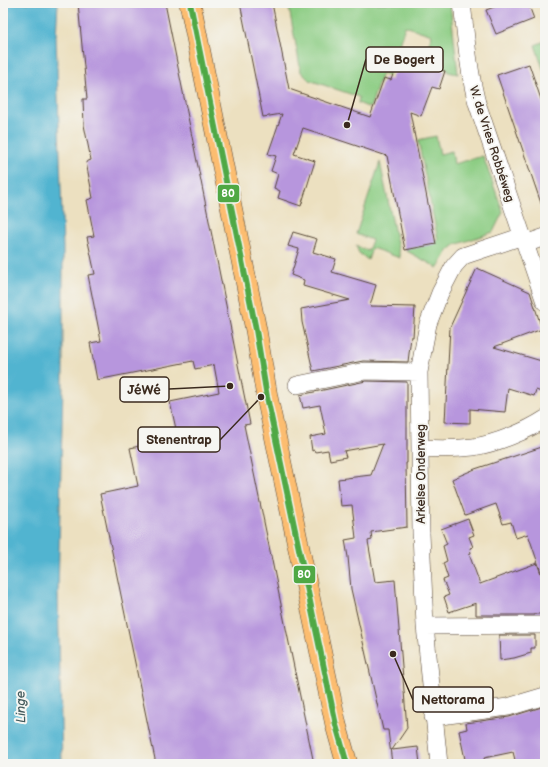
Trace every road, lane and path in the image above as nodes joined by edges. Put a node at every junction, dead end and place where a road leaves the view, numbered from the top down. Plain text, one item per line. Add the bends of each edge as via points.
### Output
1 (190, 3) edge
2 (462, 3) edge
3 (545, 237) edge
4 (524, 240) junction
5 (545, 302) edge
6 (419, 372) junction
7 (297, 384) dead end
8 (545, 419) edge
9 (421, 448) junction
10 (545, 625) edge
11 (425, 626) junction
12 (545, 696) edge
13 (433, 717) junction
14 (347, 764) edge
15 (439, 764) edge

1 - 14 main road via 256,330 267,397 336,725
2 - 4 street, W. de Vries Robbéweg via 473,88
3 - 4 street, Arkelse Onderweg
4 - 5 street, W. de Vries Robbéweg
4 - 6 street, Arkelse Onderweg via 463,256 454,266 437,299 428,324
6 - 7 street via 365,371
6 - 9 street, Arkelse Onderweg
8 - 9 street via 524,431 486,444 441,449
9 - 11 street, Arkelse Onderweg
10 - 11 street
11 - 13 street, Arkelse Onderweg
12 - 13 street via 508,707
13 - 15 street, Arkelse Onderweg

